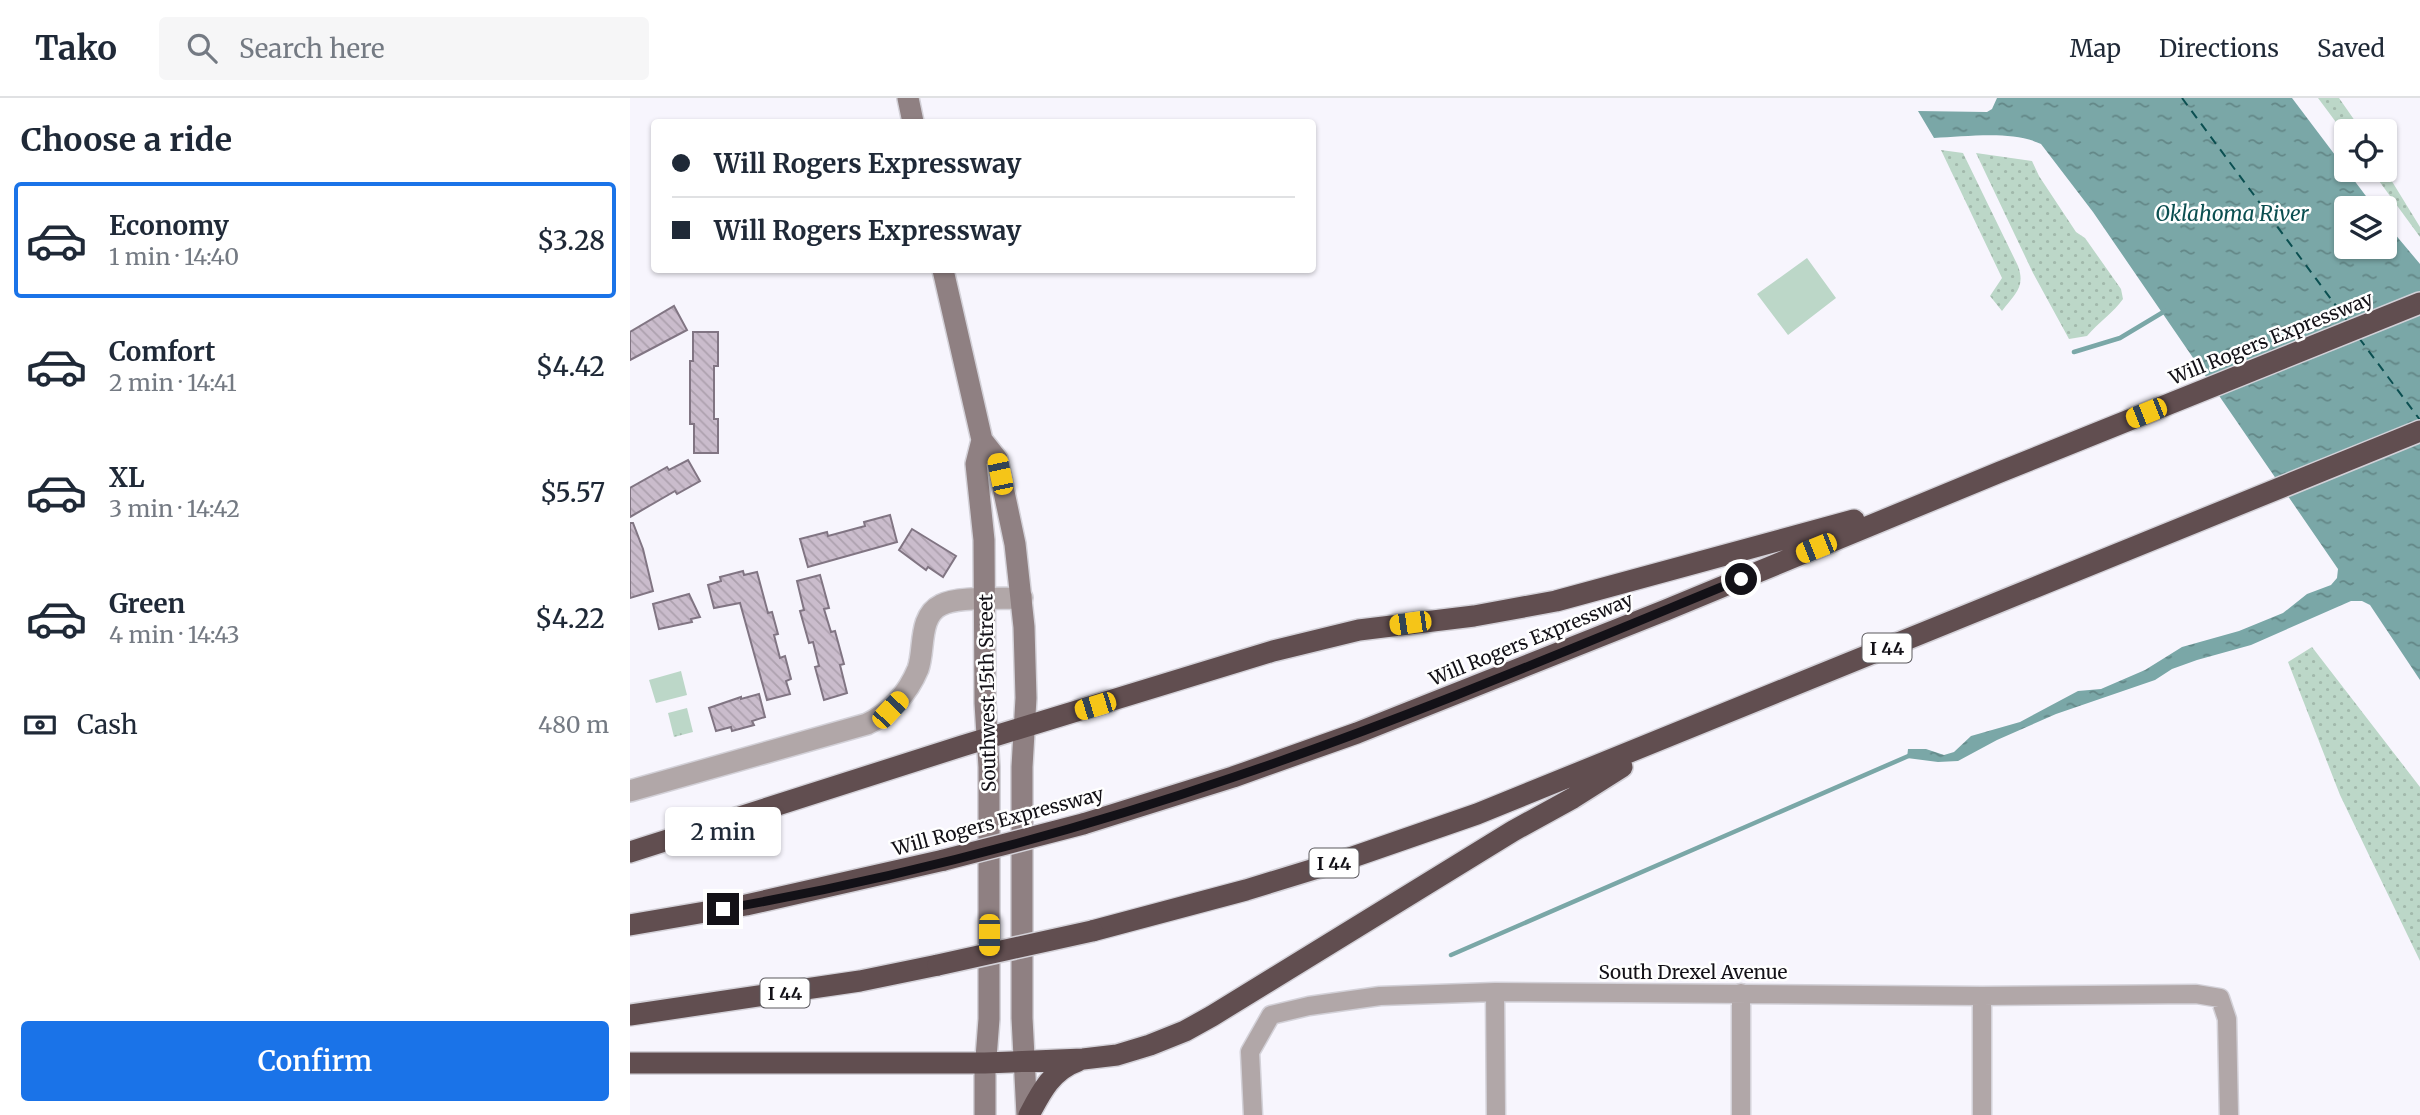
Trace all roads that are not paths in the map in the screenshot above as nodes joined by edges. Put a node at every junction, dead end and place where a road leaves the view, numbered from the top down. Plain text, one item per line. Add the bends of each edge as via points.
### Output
1 (908, 98) edge
2 (912, 119) edge
3 (944, 273) edge
4 (2420, 303) edge
5 (2420, 431) edge
6 (982, 440) junction
7 (1940, 496) junction
8 (1022, 598) junction
9 (985, 600) junction
10 (1024, 728) junction
11 (987, 738) junction
12 (1665, 738) junction
13 (630, 791) edge
14 (630, 852) edge
15 (630, 925) edge
16 (1495, 992) junction
17 (1741, 993) junction
18 (1982, 996) junction
19 (630, 1015) edge
20 (1083, 1059) junction
21 (1025, 1062) junction
22 (630, 1063) edge
23 (985, 1063) junction
24 (985, 1115) edge
25 (1028, 1115) edge
26 (1253, 1115) edge
27 (1496, 1115) edge
28 (1741, 1115) edge
29 (1982, 1115) edge
30 (2229, 1115) edge

1 - 2 main road
3 - 6 main road, Southwest 15th Street
4 - 7 highway, Will Rogers Expressway
5 - 12 highway, I 44
6 - 8 main road, Southwest 15th Street via 997,459
6 - 9 main road, Southwest 15th Street via 976,464
7 - 10 highway via 1556,600 1316,639
7 - 15 highway, Will Rogers Expressway, bridge via 1357,733 1233,777 1083,824 944,860 746,905
8 - 9 street
8 - 10 main road, Southwest 15th Street
9 - 11 main road, Southwest 15th Street
9 - 13 street via 948,602 932,612 912,680 879,718 852,730
10 - 11 highway
10 - 21 main road, Southwest 15th Street
11 - 14 highway
11 - 23 main road, Southwest 15th Street via 989,1019
12 - 19 highway, I 44, bridge via 1477,814 1347,859 1093,931 860,981
12 - 20 highway via 1185,1031 1117,1055
16 - 17 street, South Drexel Avenue
16 - 26 street, South Drexel Avenue via 1380,996 1271,1015 1251,1052
16 - 27 street
17 - 18 street, South Drexel Avenue
17 - 28 street
18 - 29 street
18 - 30 street, South Drexel Avenue via 2196,994 2220,998 2227,1019
20 - 21 highway
20 - 25 highway via 1054,1074
21 - 23 highway
21 - 25 main road, Southwest 15th Street
22 - 23 highway
23 - 24 main road, Southwest 15th Street

